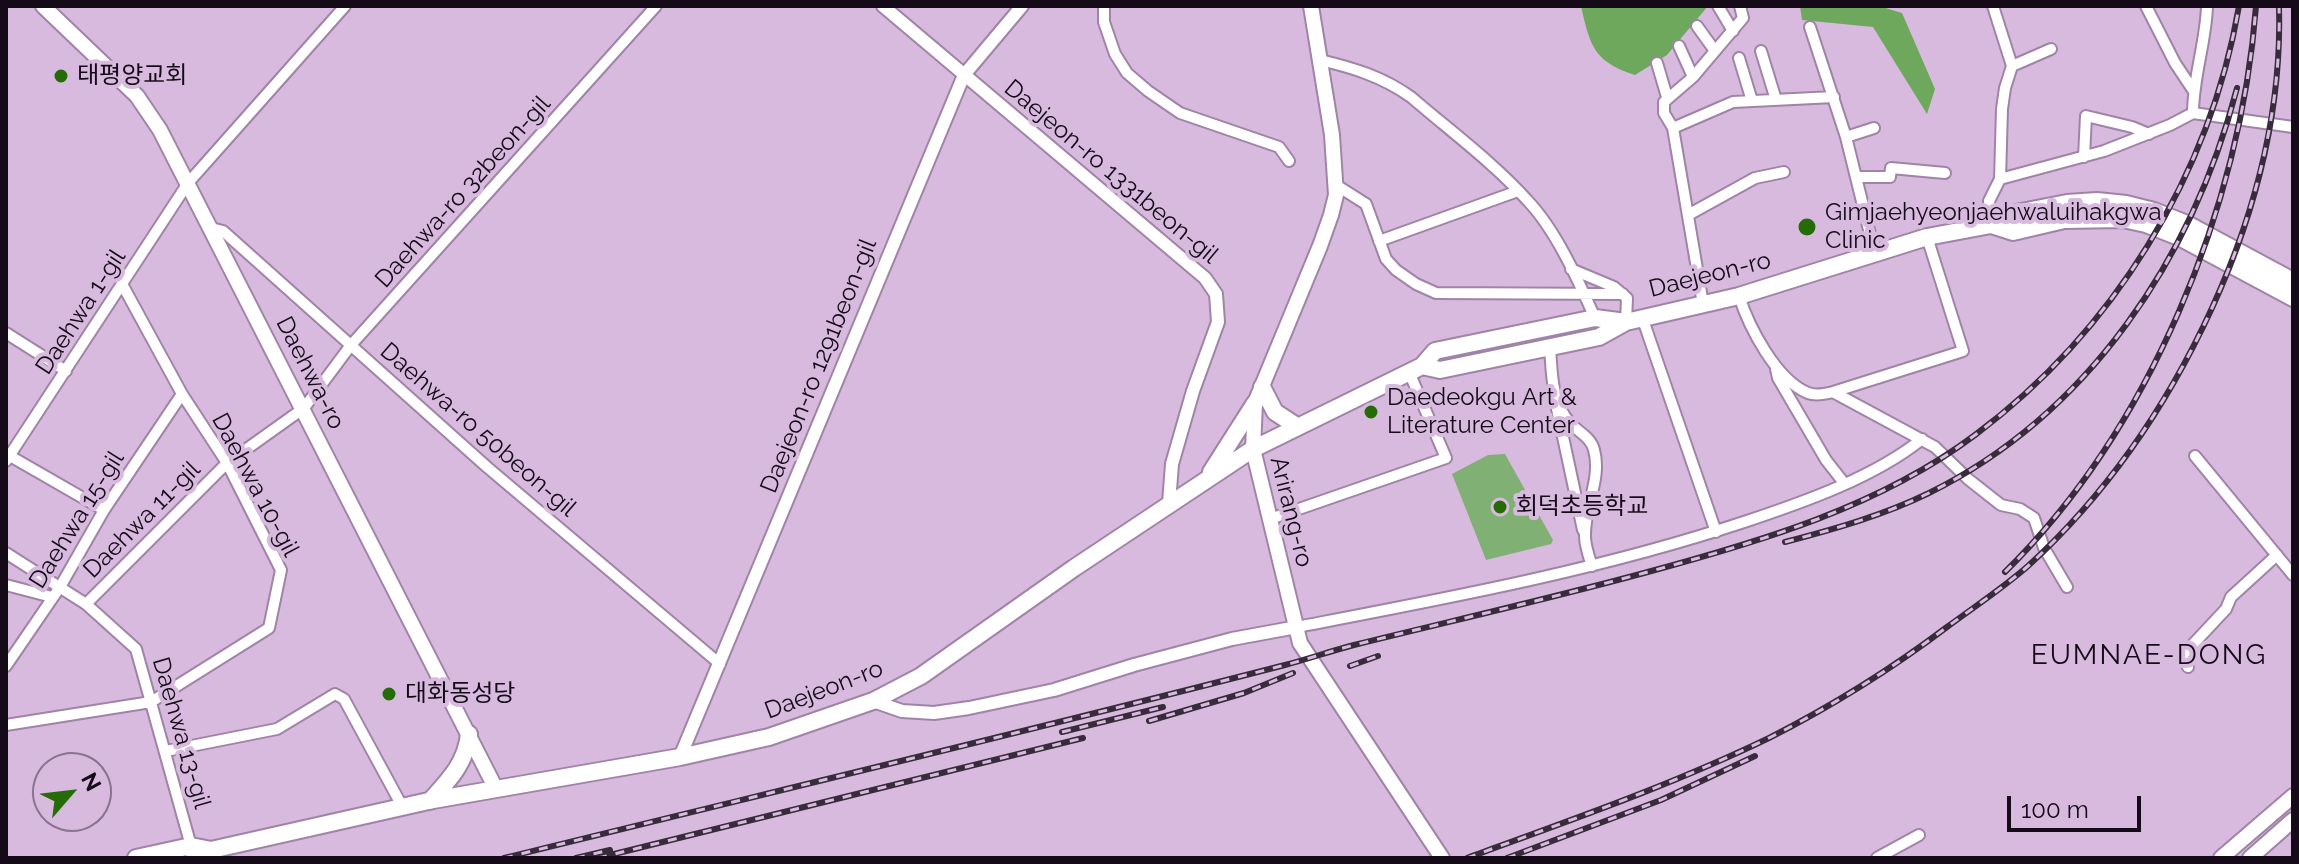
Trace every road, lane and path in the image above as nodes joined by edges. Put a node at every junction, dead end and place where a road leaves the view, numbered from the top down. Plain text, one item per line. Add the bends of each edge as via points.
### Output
1 (43, 6) edge
2 (345, 6) edge
3 (656, 6) edge
4 (883, 6) edge
5 (1022, 6) edge
6 (1104, 6) edge
7 (1311, 6) edge
8 (1718, 6) edge
9 (1740, 6) edge
10 (1993, 6) edge
11 (2146, 6) edge
12 (2207, 6) edge
13 (1697, 26) dead end
14 (1810, 27) dead end
15 (1733, 31) junction
16 (1679, 46) dead end
17 (2051, 49) dead end
18 (1715, 51) junction
19 (1761, 51) dead end
20 (1739, 58) dead end
21 (1320, 60) junction
22 (1657, 63) dead end
23 (2012, 66) junction
24 (964, 75) junction
25 (1693, 77) junction
26 (2193, 90) junction
27 (1667, 97) junction
28 (1834, 97) junction
29 (1776, 100) junction
30 (1752, 101) junction
31 (2193, 113) junction
32 (2293, 127) edge
33 (1673, 128) junction
34 (1874, 128) dead end
35 (2149, 134) junction
36 (1846, 137) junction
37 (2084, 157) junction
38 (1289, 161) dead end
39 (1784, 172) dead end
40 (1945, 173) dead end
41 (1856, 177) junction
42 (2000, 179) junction
43 (188, 183) junction
44 (1336, 185) junction
45 (1518, 191) junction
46 (1688, 215) junction
47 (1991, 225) junction
48 (211, 228) junction
49 (1927, 237) junction
50 (1379, 241) junction
51 (1875, 254) junction
52 (1571, 269) junction
53 (2293, 281) edge
54 (122, 284) junction
55 (1584, 294) junction
56 (1623, 294) junction
57 (1739, 296) junction
58 (2293, 298) edge
59 (1703, 304) junction
60 (1595, 318) junction
61 (1634, 320) junction
62 (6, 333) edge
63 (351, 345) junction
64 (1550, 347) junction
65 (1775, 363) junction
66 (1416, 369) junction
67 (66, 371) junction
68 (1262, 387) junction
69 (1553, 392) junction
70 (1833, 392) junction
71 (182, 394) junction
72 (1255, 403) junction
73 (304, 408) junction
74 (1298, 427) junction
75 (1922, 439) junction
76 (1253, 449) junction
77 (2195, 456) dead end
78 (8, 458) edge
79 (227, 463) junction
80 (1206, 479) junction
81 (1844, 483) junction
82 (1169, 503) junction
83 (104, 510) junction
84 (1270, 519) junction
85 (1716, 532) junction
86 (1585, 536) junction
87 (6, 553) edge
88 (2277, 555) junction
89 (1592, 566) junction
90 (2293, 575) edge
91 (6, 585) edge
92 (60, 587) junction
93 (2067, 587) dead end
94 (52, 597) junction
95 (86, 604) junction
96 (1297, 627) junction
97 (720, 664) junction
98 (6, 666) edge
99 (2188, 667) dead end
100 (873, 701) junction
101 (151, 702) junction
102 (6, 725) edge
103 (469, 734) junction
104 (166, 751) junction
105 (680, 757) junction
106 (496, 789) junction
107 (2293, 796) edge
108 (430, 801) junction
109 (402, 806) junction
110 (2293, 820) edge
111 (1919, 835) dead end
112 (193, 852) edge
113 (136, 858) edge
114 (1442, 858) edge
115 (1877, 858) edge
116 (2221, 858) edge
117 (2250, 858) edge

1 - 43 main road, Daehwa-ro via 137,96
2 - 43 street, Daehwa 1-gil
3 - 63 street, Daehwa-ro 32beon-gil
4 - 24 street, Daejeon-ro 1331beon-gil
5 - 24 street, Daejeon-ro 1291beon-gil
6 - 38 street via 1115,54 1148,91 1180,113 1279,147
7 - 21 main road, Arirang-ro
8 - 15 street
9 - 15 street via 1743,18
10 - 23 street
11 - 26 street
12 - 26 street
13 - 18 street
14 - 28 street
15 - 18 street
16 - 25 street
17 - 23 street
18 - 25 street
19 - 29 street
20 - 30 street
21 - 44 main road, Arirang-ro
21 - 45 street via 1393,84
22 - 27 street
23 - 42 street via 2002,109
24 - 82 street, Daejeon-ro 1331beon-gil via 1205,278 1216,294 1218,322 1172,464
24 - 97 street, Daejeon-ro 1291beon-gil
25 - 27 street
26 - 31 street
27 - 33 street via 1664,113
28 - 29 street
28 - 36 street
29 - 30 street
30 - 33 street via 1733,102
31 - 32 street
31 - 35 street
33 - 46 street
34 - 36 street
35 - 37 street
35 - 37 street via 2086,116
36 - 41 street
37 - 42 street
39 - 46 street via 1755,178
40 - 41 street via 1891,168 1890,177
41 - 51 street
42 - 47 street via 1989,201
43 - 48 main road, Daehwa-ro
43 - 54 street, Daehwa 1-gil
44 - 50 street via 1366,204
44 - 68 main road, Arirang-ro via 1331,215
45 - 50 street
45 - 52 street
46 - 59 street
47 - 49 main road, Daejeon-ro
47 - 53 main road, Daejeon-ro via 2006,215 2067,203 2126,204 2187,224
47 - 58 main road, Daejeon-ro via 2013,232 2064,220 2146,224
48 - 63 street, Daehwa-ro 50beon-gil via 223,231
48 - 73 main road, Daehwa-ro
49 - 51 main road, Daejeon-ro
49 - 70 street via 1963,351
50 - 55 street via 1396,270 1436,293
51 - 57 main road, Daejeon-ro
52 - 55 street
52 - 56 street
54 - 67 street, Daehwa 1-gil
54 - 71 street, Daehwa 10-gil
55 - 56 street
55 - 60 street
56 - 61 street
57 - 59 main road, Daejeon-ro
57 - 65 street
59 - 61 main road, Daejeon-ro
60 - 61 main road, Daejeon-ro
60 - 66 main road, Daejeon-ro via 1435,351
61 - 64 main road, Daejeon-ro via 1599,337
61 - 85 street
62 - 67 street
63 - 73 street, Daehwa-ro 32beon-gil
63 - 97 street, Daehwa-ro 50beon-gil
64 - 66 main road, Daejeon-ro via 1440,370
64 - 69 street
65 - 70 street via 1811,395
65 - 81 street via 1778,378
66 - 74 main road, Daejeon-ro
66 - 84 street via 1446,458
67 - 78 street, Daehwa 1-gil
68 - 72 main road, Arirang-ro
68 - 74 main road via 1275,412
69 - 86 street
69 - 86 street via 1568,421 1594,449
70 - 75 street
71 - 79 street, Daehwa 10-gil
71 - 83 street, Daehwa 15-gil
72 - 76 main road, Arirang-ro
72 - 80 main road
73 - 79 street, Daehwa 11-gil
73 - 103 main road, Daehwa-ro
74 - 76 main road, Daejeon-ro
75 - 81 street
75 - 93 street via 2001,505 2034,518
76 - 80 main road, Daejeon-ro
76 - 84 main road, Arirang-ro
77 - 88 street
78 - 83 street
79 - 95 street, Daehwa 11-gil
79 - 101 street, Daehwa 10-gil via 281,570 269,628
80 - 82 main road, Daejeon-ro
81 - 85 street
82 - 100 main road, Daejeon-ro via 921,676
83 - 92 street, Daehwa 15-gil
84 - 96 main road, Arirang-ro
85 - 89 street
86 - 89 street
87 - 92 street, Daehwa 13-gil
88 - 90 street
88 - 99 street via 2231,597 2182,656
89 - 96 street
91 - 94 street
92 - 94 street, Daehwa 15-gil
92 - 95 street, Daehwa 13-gil
94 - 98 street, Daehwa 15-gil
95 - 101 street, Daehwa 13-gil via 136,649
96 - 100 street via 969,708 902,711
96 - 114 main road, Arirang-ro via 1300,643
97 - 105 street, Daejeon-ro 1291beon-gil
100 - 105 main road, Daejeon-ro via 769,737
101 - 102 street, Daehwa 10-gil
101 - 104 street, Daehwa 13-gil
103 - 106 main road, Daehwa-ro
103 - 108 main road via 462,763
104 - 109 street via 277,729 335,694 344,699
104 - 112 street, Daehwa 13-gil
105 - 106 main road, Daejeon-ro
106 - 108 main road, Daejeon-ro
107 - 116 main road
108 - 109 main road, Daejeon-ro
109 - 112 main road, Daejeon-ro
110 - 117 main road
111 - 115 street
112 - 113 main road, Daejeon-ro

